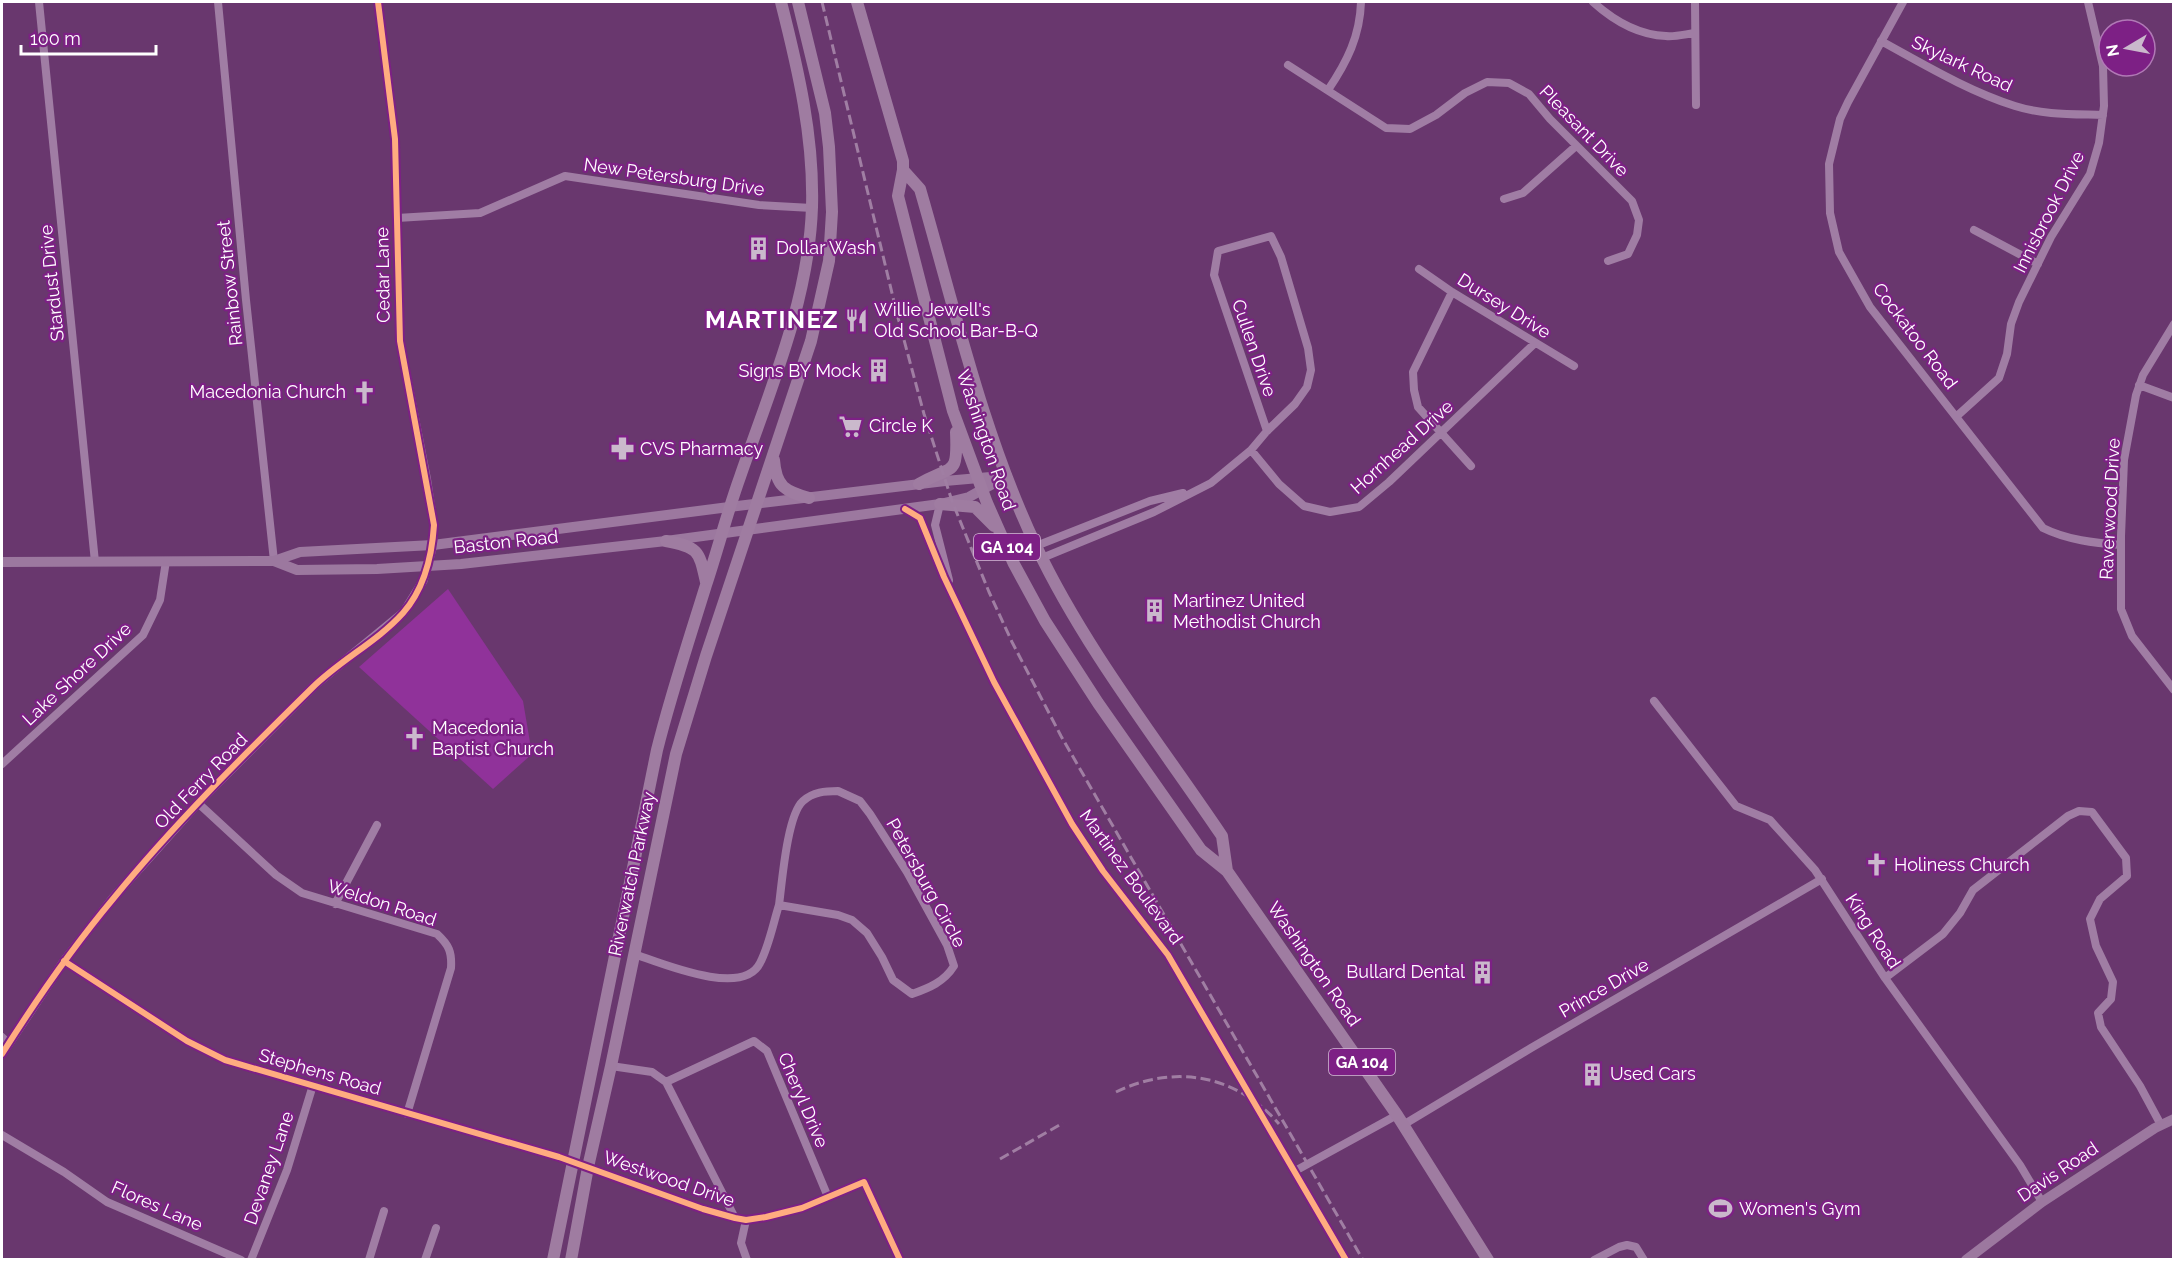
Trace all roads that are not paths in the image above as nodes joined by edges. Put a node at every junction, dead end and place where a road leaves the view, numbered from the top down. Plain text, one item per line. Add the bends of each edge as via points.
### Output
1 (39, 2) edge
2 (218, 2) edge
3 (378, 2) edge
4 (781, 2) edge
5 (798, 2) edge
6 (857, 2) edge
7 (1361, 2) edge
8 (1593, 2) edge
9 (1695, 2) edge
10 (1903, 2) edge
11 (2088, 2) edge
12 (1695, 33) junction
13 (1881, 41) junction
14 (1288, 65) dead end
15 (1328, 90) junction
16 (1696, 105) dead end
17 (2103, 115) junction
18 (1576, 146) junction
19 (903, 170) junction
20 (1504, 199) dead end
21 (812, 208) junction
22 (397, 218) junction
23 (1974, 230) dead end
24 (1608, 261) dead end
25 (2038, 264) junction
26 (1419, 269) dead end
27 (1452, 292) junction
28 (794, 317) junction
29 (815, 324) junction
30 (2174, 324) edge
31 (1535, 344) junction
32 (1574, 366) dead end
33 (2139, 385) junction
34 (2174, 398) edge
35 (1957, 416) junction
36 (956, 418) junction
37 (1267, 431) junction
38 (1442, 433) junction
39 (1251, 450) junction
40 (773, 454) junction
41 (1471, 466) dead end
42 (1007, 476) junction
43 (919, 484) junction
44 (980, 484) junction
45 (1194, 490) junction
46 (809, 498) junction
47 (758, 504) junction
48 (940, 504) junction
49 (729, 507) junction
50 (905, 509) junction
51 (750, 528) junction
52 (722, 532) junction
53 (1000, 532) junction
54 (666, 541) junction
55 (433, 545) junction
56 (1036, 546) junction
57 (2121, 546) junction
58 (1042, 558) junction
59 (166, 561) junction
60 (274, 561) junction
61 (2, 562) edge
62 (96, 562) junction
63 (428, 566) junction
64 (706, 584) junction
65 (951, 590) junction
66 (2174, 690) edge
67 (1654, 701) dead end
68 (2, 764) edge
69 (198, 803) junction
70 (377, 825) dead end
71 (1227, 871) junction
72 (1822, 879) junction
73 (335, 904) junction
74 (779, 905) junction
75 (634, 954) junction
76 (64, 961) junction
77 (1885, 978) junction
78 (5, 1040) edge
79 (2, 1054) edge
80 (611, 1066) junction
81 (666, 1082) junction
82 (313, 1085) junction
83 (407, 1114) junction
84 (2174, 1119) edge
85 (1400, 1120) junction
86 (2161, 1125) junction
87 (2, 1135) edge
88 (572, 1161) junction
89 (588, 1167) junction
90 (1295, 1171) junction
91 (828, 1197) junction
92 (2042, 1202) junction
93 (384, 1211) dead end
94 (735, 1218) junction
95 (746, 1220) junction
96 (436, 1228) dead end
97 (242, 1260) edge
98 (251, 1260) edge
99 (369, 1260) edge
100 (425, 1260) edge
101 (553, 1260) edge
102 (571, 1260) edge
103 (747, 1260) edge
104 (900, 1260) edge
105 (1346, 1260) edge
106 (1488, 1260) edge
107 (1594, 1260) edge
108 (1644, 1260) edge
109 (1966, 1260) edge

1 - 62 street, Stardust Drive
2 - 60 street, Rainbow Street
3 - 22 street, Cedar Lane via 393,113
4 - 21 main road, Riverwatch Parkway via 806,113
5 - 29 main road, Riverwatch Parkway via 825,113 832,179 828,261
6 - 19 main road, Washington Road / GA 104
7 - 15 street via 1358,32 1345,64
8 - 12 street via 1610,17 1638,31 1666,36
9 - 12 street
10 - 13 street, Cockatoo Road
11 - 17 street, Innisbrook Drive via 2103,66
12 - 16 street
13 - 17 street, Skylark Road via 1969,88 2017,106 2058,114
13 - 35 street, Cockatoo Road via 1840,119 1829,164 1830,213 1839,252 1870,307
14 - 15 street, Pleasant Drive
15 - 18 street, Pleasant Drive via 1386,128 1410,129 1487,82 1509,83 1529,94
17 - 25 street, Innisbrook Drive via 2090,174
18 - 20 street via 1523,193
18 - 24 street, Pleasant Drive via 1632,201 1639,220 1628,254
19 - 36 main road, Washington Road / GA 104 via 898,196
19 - 42 main road, Washington Road / GA 104 via 920,189 977,394
21 - 22 street, New Petersburg Drive via 759,205 565,176 480,213
21 - 28 main road, Riverwatch Parkway via 802,287
22 - 55 street, Cedar Lane via 400,341 427,479
23 - 25 street
25 - 35 street, Innisbrook Drive via 2011,324 1999,378
26 - 27 street, Dursey Drive
27 - 31 street, Dursey Drive
27 - 38 street via 1413,372 1418,407
28 - 29 main road
28 - 49 main road, Riverwatch Parkway
29 - 40 main road, Riverwatch Parkway
30 - 33 street, Raverwood Drive
31 - 32 street, Dursey Drive
31 - 38 street, Hornhead Drive
33 - 34 street
33 - 57 street, Raverwood Drive via 2124,460
35 - 57 street, Cockatoo Road via 2043,528 2056,535
36 - 43 main road via 956,462 949,471
36 - 44 main road, Washington Road / GA 104
37 - 37 street, Cullen Drive via 1295,404 1307,387 1311,370 1281,257 1270,236 1218,252 1214,275
37 - 39 street
38 - 39 street, Hornhead Drive via 1359,507 1330,512 1304,506 1279,484
38 - 41 street
39 - 45 street via 1211,483
40 - 46 main road via 778,482 790,492
40 - 47 main road, Riverwatch Parkway
42 - 44 main road, Baston Road
42 - 56 main road, Washington Road / GA 104
43 - 44 main road
43 - 46 main road
44 - 48 main road, Baston Road via 969,497
44 - 53 main road, Washington Road / GA 104
45 - 56 street via 1150,501
45 - 58 street via 1154,512
46 - 47 main road
47 - 49 main road
47 - 51 main road, Riverwatch Parkway
48 - 50 main road, Baston Road
48 - 53 main road via 975,507
48 - 65 street, Martinez Boulevard via 935,525
49 - 52 main road, Riverwatch Parkway
49 - 55 main road
50 - 51 main road, Baston Road
50 - 65 street, Martinez Boulevard via 920,518
51 - 52 main road, Baston Road
51 - 75 main road, Riverwatch Parkway via 676,754
52 - 54 main road, Baston Road
52 - 64 main road, Riverwatch Parkway
53 - 71 main road, Washington Road / GA 104 via 1070,663 1201,850
54 - 63 main road, Baston Road
54 - 64 main road via 692,548 700,556
55 - 60 main road via 300,552
55 - 63 street, Old Ferry Road
56 - 58 main road, Washington Road / GA 104
57 - 66 street, Raverwood Drive via 2121,609 2132,636
58 - 71 main road, Washington Road / GA 104 via 1093,646 1222,836
59 - 60 main road, Baston Road
59 - 62 main road, Baston Road
59 - 68 street, Lake Shore Drive via 160,600 143,635
60 - 63 main road, Baston Road via 297,570
61 - 62 main road, Baston Road
63 - 69 street, Old Ferry Road via 404,612 315,685
64 - 88 main road, Riverwatch Parkway via 657,750
65 - 90 street, Martinez Boulevard via 994,682 1072,824 1168,955
67 - 72 street, King Road via 1736,806 1770,820
69 - 73 street, Weldon Road via 288,885
69 - 76 street, Old Ferry Road via 113,898
70 - 73 street
71 - 85 main road, Washington Road / GA 104
72 - 77 street, King Road
72 - 85 street, Prince Drive
73 - 83 street, Weldon Road via 437,934 452,955
74 - 74 street, Petersburg Circle via 852,920 867,933 893,980 912,994 948,977 954,966 947,945 907,872 870,814 860,801 838,791 819,792 802,801 793,818
74 - 75 street, Petersburg Circle via 759,965 740,979 708,978
75 - 80 main road, Riverwatch Parkway
76 - 78 street, Old Ferry Road
76 - 82 street, Stephens Road via 205,1051
77 - 86 street via 1943,934 1973,890 2068,816 2079,811 2092,812 2126,858 2127,876 2100,899 2090,919 2096,946 2113,982 2111,999 2098,1013 2101,1027
77 - 92 street, King Road via 2020,1165
78 - 79 street, Old Ferry Road
80 - 81 street via 651,1072
80 - 89 main road, Riverwatch Parkway
81 - 91 street, Cheryl Drive via 754,1041 767,1051
81 - 94 street
82 - 83 street, Stephens Road
82 - 98 street, Devaney Lane via 287,1170
83 - 88 street, Stephens Road
84 - 86 main road, Davis Road
85 - 90 street, Prince Drive
85 - 106 main road, Washington Road / GA 104
86 - 92 main road, Davis Road
87 - 97 street, Flores Lane via 107,1202
88 - 89 street, Stephens Road
88 - 101 main road, Riverwatch Parkway
89 - 94 street, Westwood Drive
89 - 102 main road, Riverwatch Parkway
90 - 105 street, Martinez Boulevard
91 - 95 street, Westwood Drive via 784,1214
91 - 104 street, Westwood Drive via 864,1182
92 - 109 main road, Davis Road
93 - 99 street
94 - 95 street, Westwood Drive
95 - 103 street via 741,1243
96 - 100 street
107 - 108 street via 1627,1245 1636,1246

